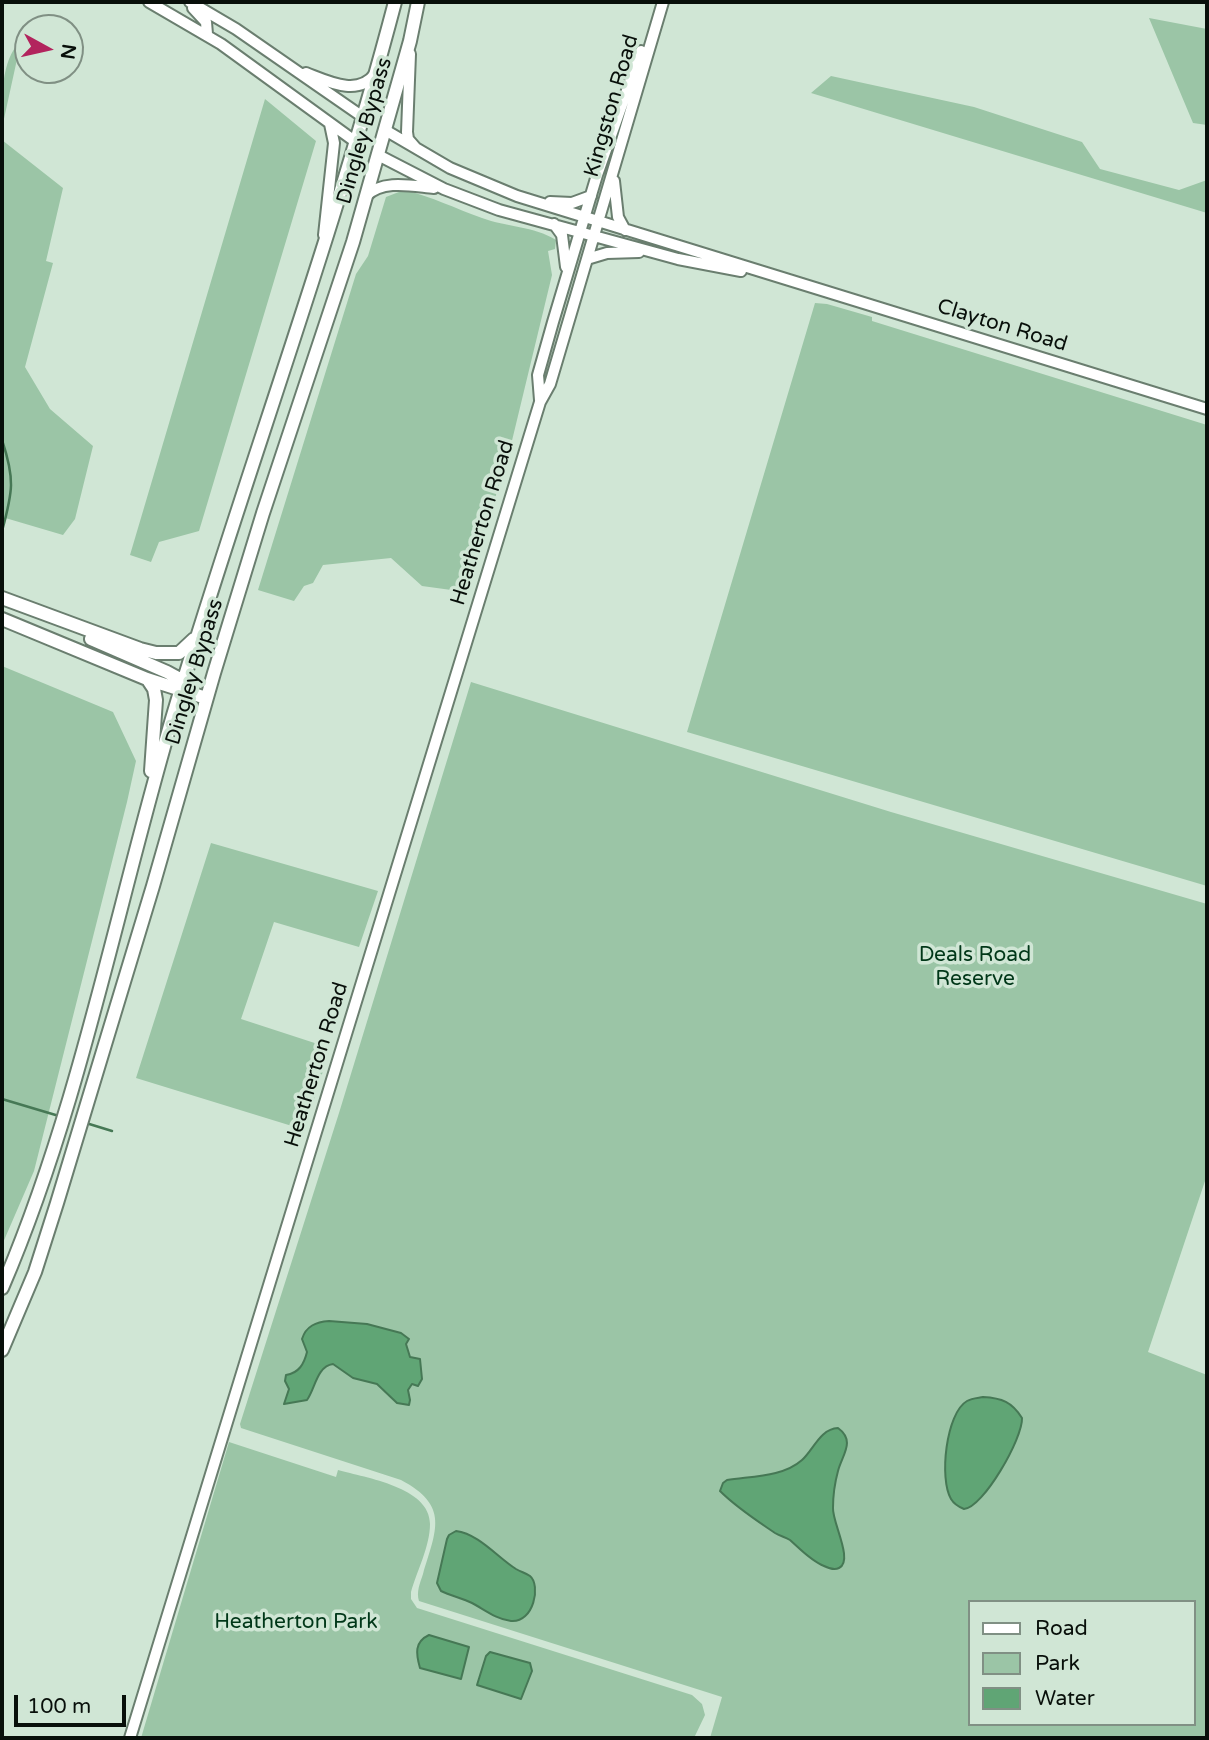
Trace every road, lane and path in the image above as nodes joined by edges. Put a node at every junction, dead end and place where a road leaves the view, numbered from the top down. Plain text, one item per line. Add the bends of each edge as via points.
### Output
1 (149, 2) edge
2 (188, 2) edge
3 (395, 2) edge
4 (418, 2) edge
5 (657, 2) edge
6 (663, 2) edge
7 (207, 34) junction
8 (410, 41) junction
9 (290, 66) junction
10 (377, 71) junction
11 (363, 117) junction
12 (330, 124) junction
13 (385, 131) junction
14 (356, 142) junction
15 (418, 151) junction
16 (378, 155) junction
17 (614, 167) junction
18 (444, 189) junction
19 (366, 196) junction
20 (591, 196) junction
21 (532, 201) junction
22 (584, 218) junction
23 (598, 222) junction
24 (554, 224) junction
25 (625, 230) junction
26 (580, 231) junction
27 (594, 235) junction
28 (324, 241) junction
29 (666, 242) junction
30 (657, 253) junction
31 (587, 259) junction
32 (785, 281) junction
33 (564, 287) junction
34 (540, 402) junction
35 (1207, 409) edge
36 (2, 598) edge
37 (47, 615) junction
38 (2, 619) edge
39 (200, 630) junction
40 (146, 679) junction
41 (182, 686) junction
42 (206, 697) junction
43 (143, 820) junction
44 (2, 1288) edge
45 (2, 1350) edge
46 (130, 1738) edge

1 - 7 main road
2 - 7 main road via 205,20
2 - 9 main road
3 - 10 highway, Dingley Bypass
4 - 8 highway, Dingley Bypass
5 - 20 main road, Kingston Road
6 - 17 main road, Kingston Road
7 - 12 main road
8 - 13 highway, Dingley Bypass
8 - 15 main road via 407,132
9 - 10 main road via 335,84 353,86 368,82
9 - 11 main road
10 - 11 highway, Dingley Bypass
11 - 13 highway
11 - 14 highway, Dingley Bypass
12 - 14 main road
12 - 28 main road via 335,140
13 - 15 main road, Clayton Road
13 - 16 highway, Dingley Bypass
14 - 16 highway
14 - 28 highway, Dingley Bypass
15 - 21 main road, Clayton Road via 466,176
16 - 18 main road
16 - 19 highway, Dingley Bypass
17 - 23 main road, Kingston Road
17 - 25 main road via 617,212
18 - 19 main road via 384,186
18 - 24 main road, Clayton Road
19 - 42 highway, Dingley Bypass
20 - 21 main road via 569,203
20 - 22 main road, Kingston Road
21 - 22 main road, Clayton Road
22 - 23 main road, Clayton Road
22 - 26 main road, Heatherton Road
23 - 25 main road, Clayton Road
23 - 27 main road, Heatherton Road
24 - 26 main road, Clayton Road
24 - 33 main road via 564,244
25 - 29 main road, Clayton Road
26 - 27 main road, Clayton Road
26 - 33 main road, Heatherton Road
27 - 30 main road, Clayton Road
27 - 31 main road, Heatherton Road
28 - 39 highway, Dingley Bypass
29 - 30 main road
29 - 32 main road, Clayton Road
30 - 31 main road via 607,253
30 - 32 main road, Clayton Road
31 - 34 main road, Heatherton Road via 550,383
32 - 35 main road, Clayton Road
33 - 34 main road, Heatherton Road via 538,374
34 - 46 main road, Heatherton Road
36 - 37 highway
37 - 39 highway via 156,653 181,652
37 - 41 highway
38 - 40 highway
39 - 41 highway, Dingley Bypass
40 - 41 highway
40 - 43 highway via 155,692 155,728
41 - 42 highway
41 - 43 highway, Dingley Bypass
42 - 45 highway, Dingley Bypass via 80,1129 35,1272
43 - 44 highway, Dingley Bypass via 61,1125

